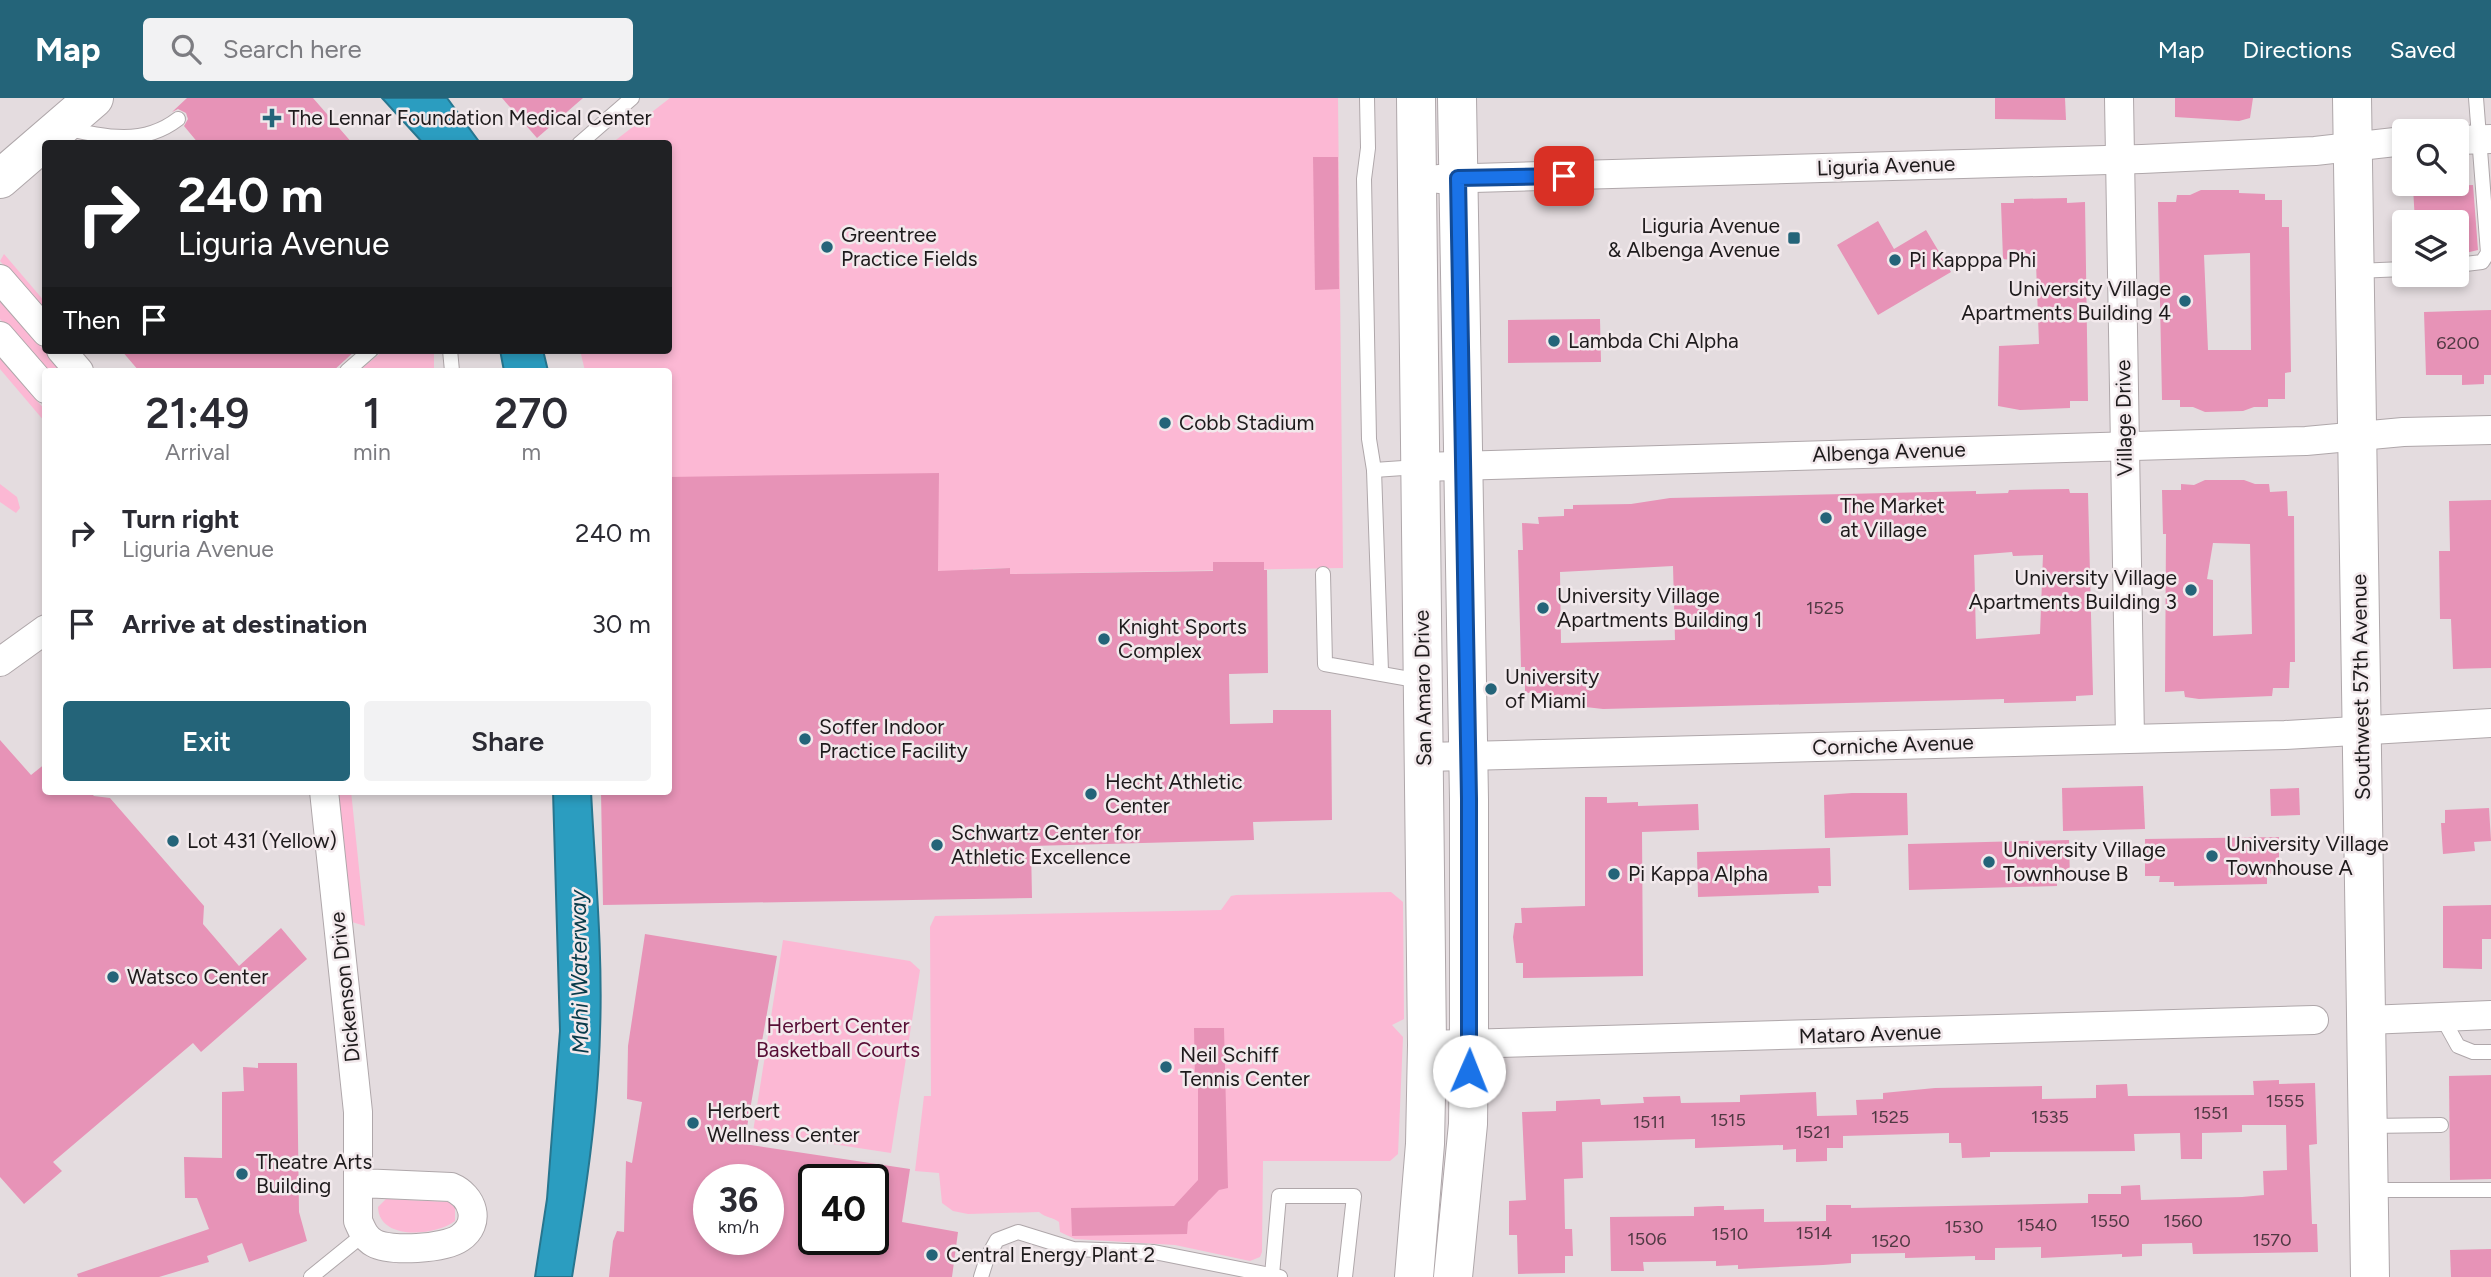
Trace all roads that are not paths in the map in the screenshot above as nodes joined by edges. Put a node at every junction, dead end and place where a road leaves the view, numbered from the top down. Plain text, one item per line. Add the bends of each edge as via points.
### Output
1 (94, 98) edge
2 (632, 98) edge
3 (1367, 98) edge
4 (1416, 98) edge
5 (1457, 98) edge
6 (2119, 98) edge
7 (2352, 98) edge
8 (2476, 98) edge
9 (178, 119) dead end
10 (60, 127) junction
11 (2476, 139) edge
12 (45, 140) edge
13 (584, 140) edge
14 (42, 143) edge
15 (2392, 143) edge
16 (2354, 148) junction
17 (2120, 160) junction
18 (1458, 178) junction
19 (0, 179) edge
20 (1418, 180) junction
21 (2469, 264) edge
22 (2392, 269) edge
23 (2355, 271) junction
24 (0, 279) edge
25 (42, 327) edge
26 (0, 336) edge
27 (64, 354) edge
28 (366, 354) edge
29 (76, 368) edge
30 (350, 368) edge
31 (42, 384) edge
32 (2491, 430) edge
33 (2358, 437) junction
34 (2124, 444) junction
35 (1462, 465) junction
36 (1420, 467) junction
37 (1374, 470) junction
38 (1322, 574) dead end
39 (42, 632) edge
40 (0, 662) edge
41 (1381, 671) junction
42 (1423, 681) junction
43 (2491, 723) edge
44 (2362, 730) junction
45 (2130, 738) junction
46 (1425, 757) junction
47 (1468, 757) junction
48 (324, 795) edge
49 (2491, 1015) edge
50 (2442, 1017) junction
51 (2314, 1020) dead end
52 (2367, 1020) junction
53 (1427, 1045) junction
54 (1469, 1045) junction
55 (2491, 1052) edge
56 (2441, 1125) dead end
57 (2368, 1126) junction
58 (360, 1183) junction
59 (2369, 1190) junction
60 (2491, 1190) edge
61 (364, 1234) junction
62 (1276, 1276) edge
63 (311, 1277) edge
64 (981, 1277) edge
65 (1345, 1277) edge
66 (1415, 1277) edge
67 (1454, 1277) edge
68 (2370, 1277) edge

1 - 10 street
2 - 13 lane
3 - 37 lane via 1364,178 1369,439
4 - 20 street, San Amaro Drive
5 - 18 street
6 - 17 street, Village Drive
7 - 16 street, Southwest 57th Avenue
8 - 11 lane
9 - 10 lane via 163,131 131,138 108,138
10 - 12 street
11 - 21 lane via 2488,253 2482,262
14 - 19 street
15 - 16 street, Liguria Avenue
16 - 17 street, Liguria Avenue
16 - 23 street, Southwest 57th Avenue
17 - 18 street, Liguria Avenue
17 - 34 street, Village Drive
18 - 20 street, Liguria Avenue
18 - 35 street
20 - 36 street, San Amaro Drive
22 - 23 lane
23 - 33 street, Southwest 57th Avenue
24 - 25 street
26 - 31 street
27 - 29 street
28 - 30 lane
32 - 33 street, Albenga Avenue
33 - 34 street, Albenga Avenue
33 - 44 street, Southwest 57th Avenue
34 - 35 street, Albenga Avenue
34 - 45 street, Village Drive
35 - 36 street, Albenga Avenue
35 - 47 street
36 - 37 lane
36 - 42 street, San Amaro Drive
37 - 41 lane
38 - 41 lane via 1325,664
39 - 40 street
41 - 42 lane
42 - 46 street, San Amaro Drive
43 - 44 street, Corniche Avenue
44 - 45 street, Corniche Avenue
44 - 52 street, Southwest 57th Avenue
45 - 47 street, Corniche Avenue
46 - 47 street, Corniche Avenue
46 - 53 street, San Amaro Drive
47 - 54 street
48 - 58 street, Dickenson Drive via 358,1112
49 - 50 street
50 - 52 street
50 - 55 lane via 2458,1046
51 - 54 street, Mataro Avenue
52 - 57 street, Southwest 57th Avenue
53 - 54 street, Mataro Avenue
53 - 66 street, San Amaro Drive
54 - 67 street via 1468,1124
56 - 57 lane
57 - 59 street, Southwest 57th Avenue
58 - 61 street, Dickenson Drive via 358,1221
58 - 61 street via 451,1187 468,1196 472,1206 468,1230 446,1244 389,1247 375,1244
59 - 60 lane
59 - 68 street, Southwest 57th Avenue
61 - 63 lane
62 - 64 lane via 1154,1252 1073,1249 1018,1232 997,1240
62 - 65 lane via 1279,1196 1354,1196

